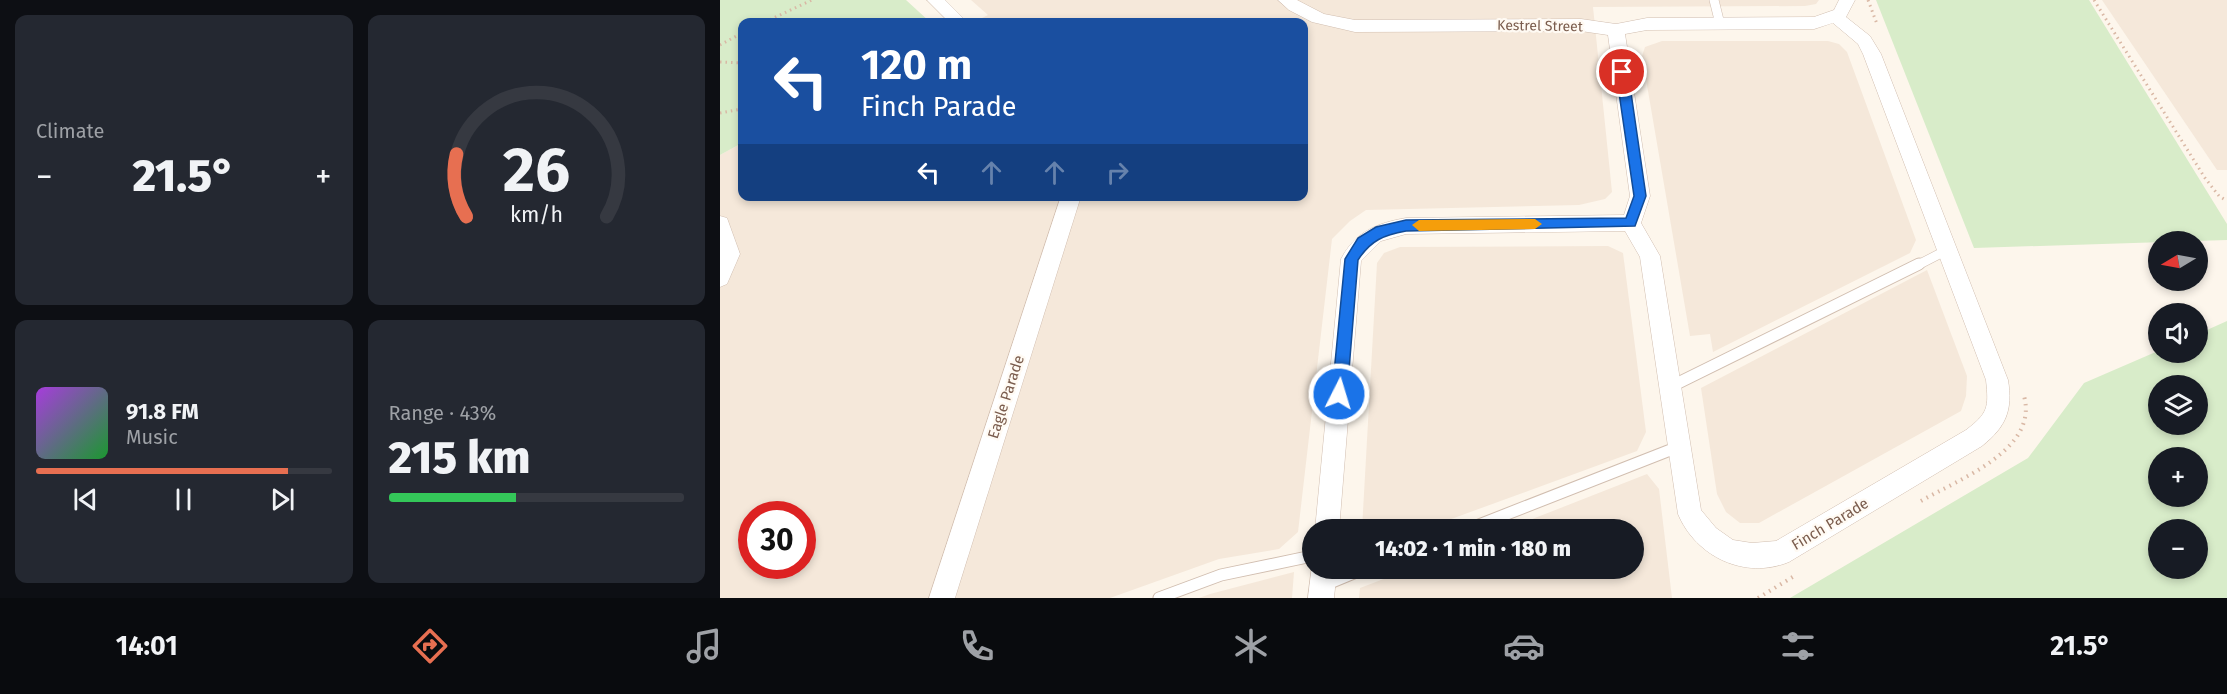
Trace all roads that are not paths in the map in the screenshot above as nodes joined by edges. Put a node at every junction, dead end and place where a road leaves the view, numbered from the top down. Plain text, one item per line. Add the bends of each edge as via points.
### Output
1 (935, 0) edge
2 (1286, 0) edge
3 (1714, 0) edge
4 (1847, 0) edge
5 (1303, 12) junction
6 (1836, 17) junction
7 (955, 18) edge
8 (1293, 18) edge
9 (1720, 24) junction
10 (1616, 30) junction
11 (1069, 201) edge
12 (1631, 223) junction
13 (720, 224) edge
14 (1947, 250) junction
15 (720, 278) edge
16 (1670, 387) junction
17 (1678, 447) junction
18 (1328, 519) edge
19 (1494, 519) edge
20 (1302, 558) edge
21 (942, 598) edge
22 (1159, 598) edge

1 - 7 street
2 - 5 street, Kestrel Street
3 - 9 lane
4 - 6 street via 1845,9
5 - 8 street
5 - 10 street, Kestrel Street via 1325,22 1355,26 1581,25
6 - 9 street, Kestrel Street via 1814,22
6 - 14 street, Finch Parade via 1864,40 1872,54
9 - 10 street, Kestrel Street via 1647,24
10 - 12 street via 1640,196
11 - 21 street, Eagle Parade
12 - 16 street, Finch Parade via 1650,256
12 - 18 street via 1406,226 1381,231 1363,242 1351,259
13 - 15 street via 730,254
14 - 16 lane
14 - 17 street, Finch Parade via 1997,380 2001,404 1995,422 1974,438 1780,553 1758,558 1730,551 1701,532 1690,514
16 - 17 street, Finch Parade
17 - 19 lane
20 - 22 lane via 1221,574

